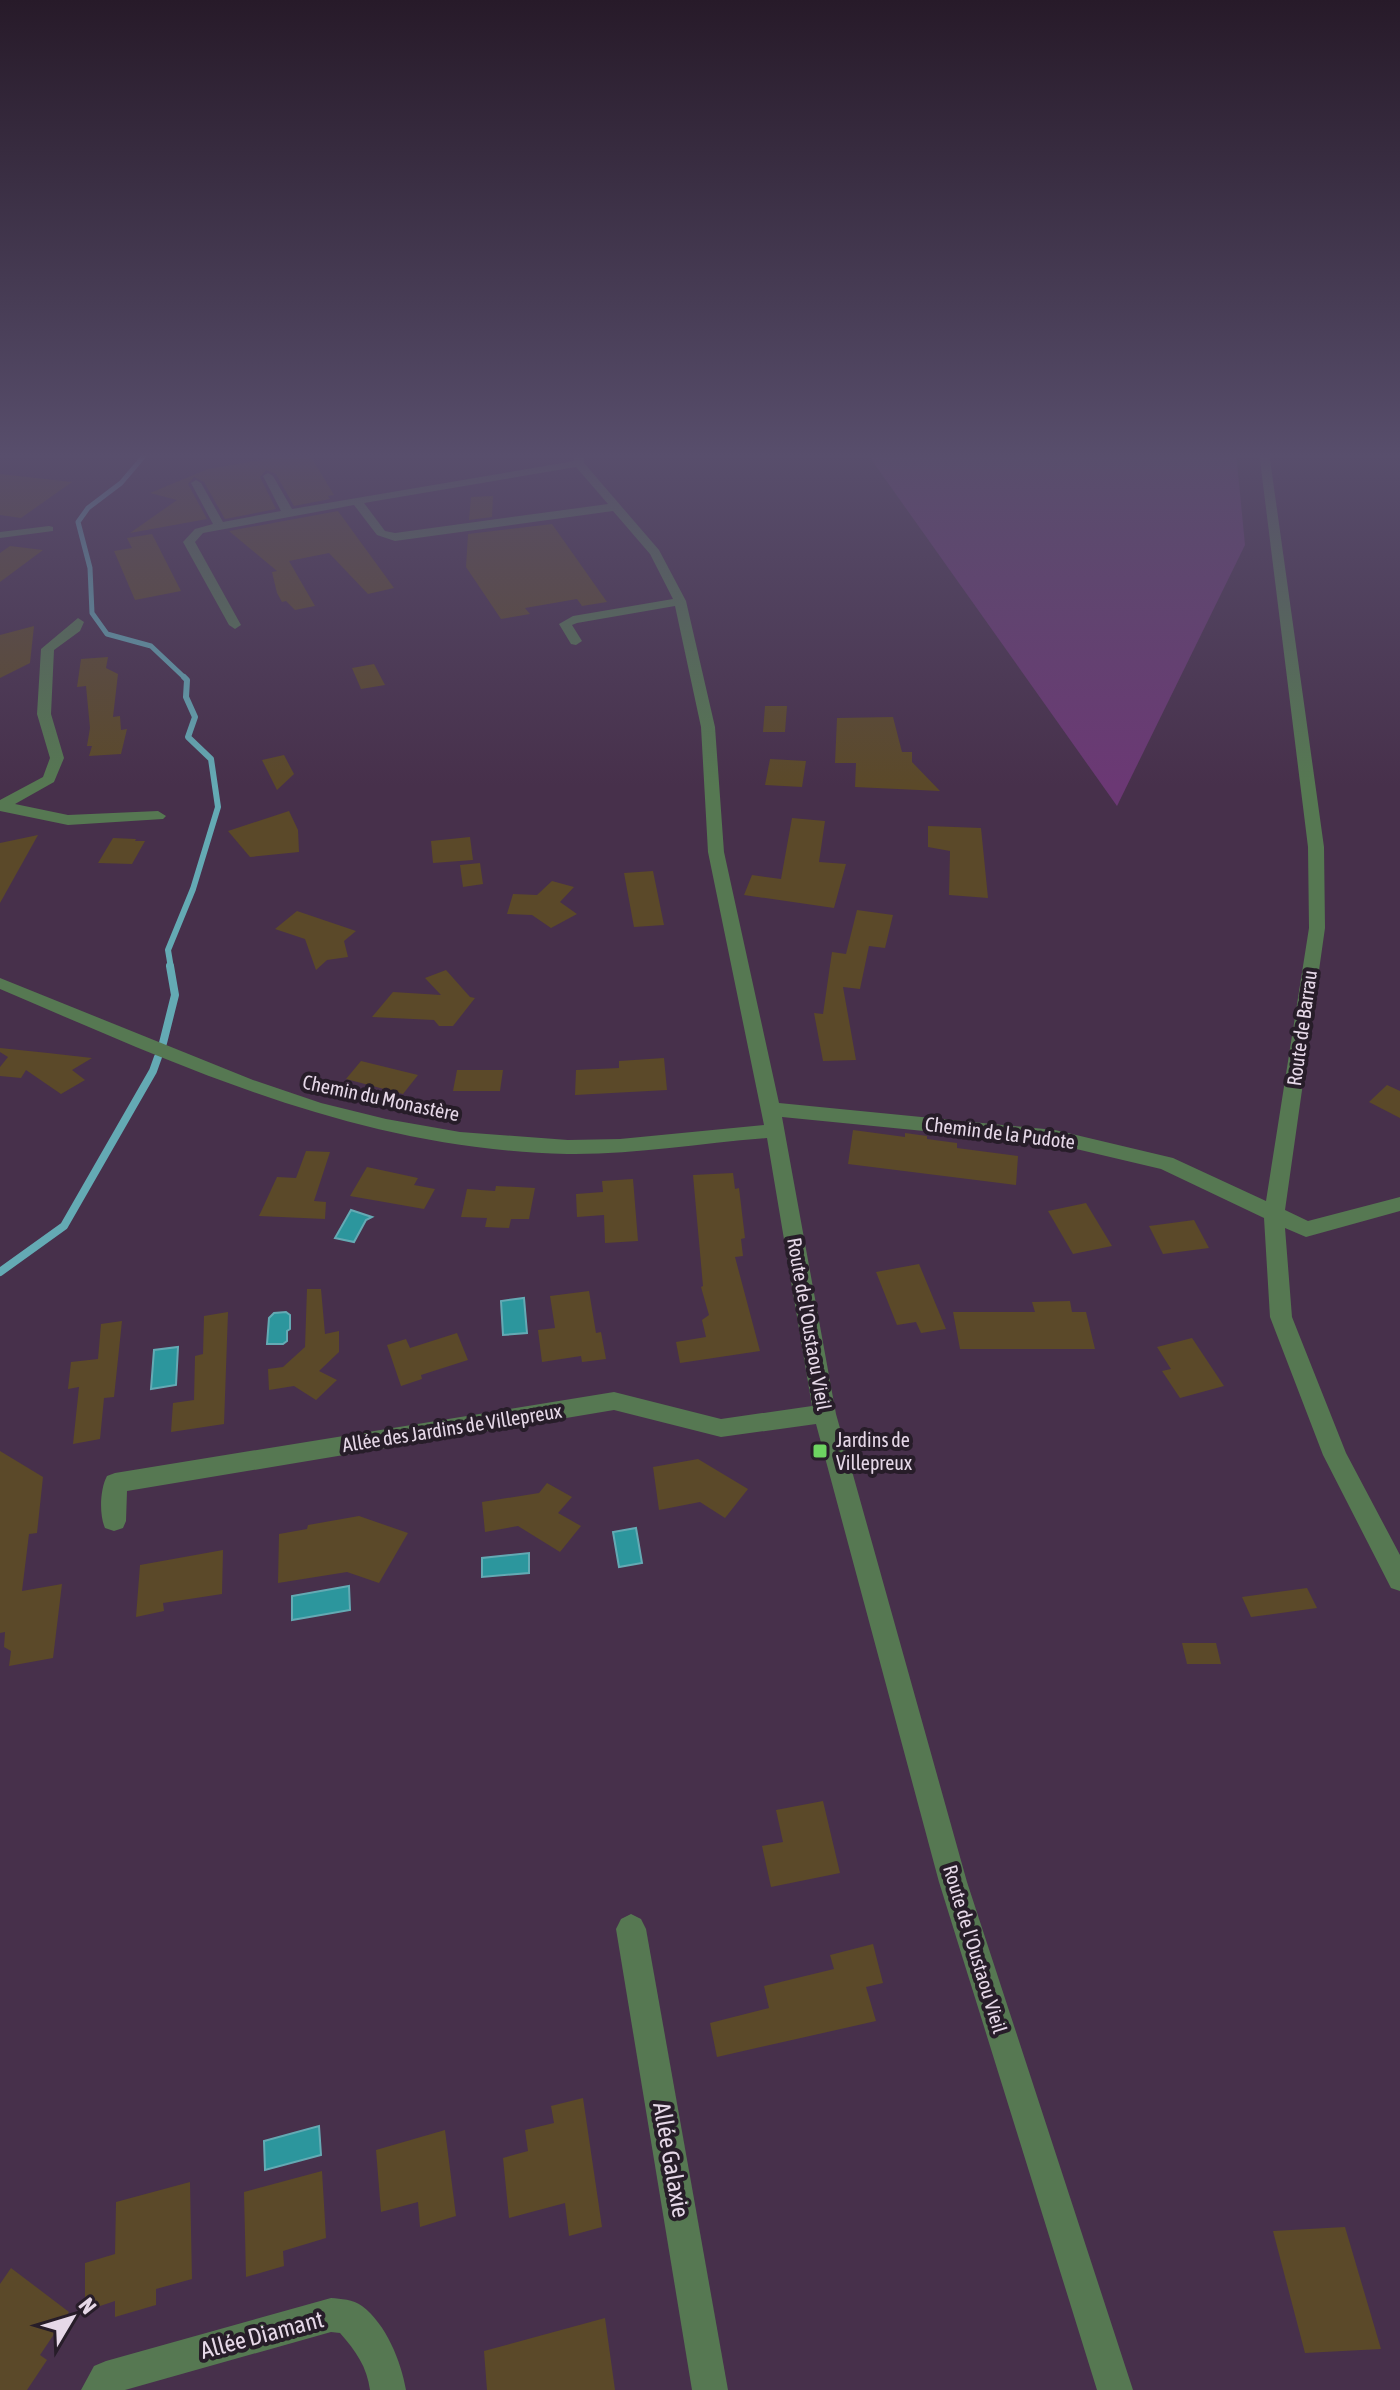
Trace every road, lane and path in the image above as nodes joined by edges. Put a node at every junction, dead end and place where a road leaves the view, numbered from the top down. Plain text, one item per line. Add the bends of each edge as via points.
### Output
1 (201, 564) edge
2 (660, 564) edge
3 (1279, 564) edge
4 (680, 601) junction
5 (78, 622) dead end
6 (235, 625) dead end
7 (576, 641) dead end
8 (0, 805) edge
9 (158, 816) dead end
10 (0, 983) edge
11 (773, 1120) junction
12 (1400, 1204) edge
13 (1274, 1213) junction
14 (825, 1414) junction
15 (114, 1521) dead end
16 (1400, 1580) edge
17 (631, 1929) dead end
18 (99, 2390) edge
19 (388, 2390) edge
20 (710, 2390) edge
21 (1115, 2390) edge

1 - 6 street
2 - 4 street, Route de l'Oustaou Vieil
3 - 13 street, Route de Barrau via 1316,847 1317,928
4 - 7 street via 573,620 565,624
4 - 11 street, Route de l'Oustaou Vieil via 708,727 716,852
5 - 8 street via 48,649 44,714 57,758 49,779
8 - 9 street via 68,820
10 - 11 street, Chemin du Monastère via 283,1098 467,1139 569,1147 677,1141
11 - 13 street, Chemin de la Pudote via 1055,1137 1166,1163
11 - 14 street, Route de l'Oustaou Vieil
12 - 13 street, Chemin de la Pudote via 1306,1229
13 - 16 street, Route de Barrau via 1281,1317 1335,1455
14 - 15 street, Allée des Jardins de Villepreux via 721,1428 614,1401 115,1483
14 - 21 street, Route de l'Oustaou Vieil via 953,1882
17 - 20 street, Allée Galaxie
18 - 19 street, Allée Diamant via 106,2378 331,2315 349,2317 372,2342

